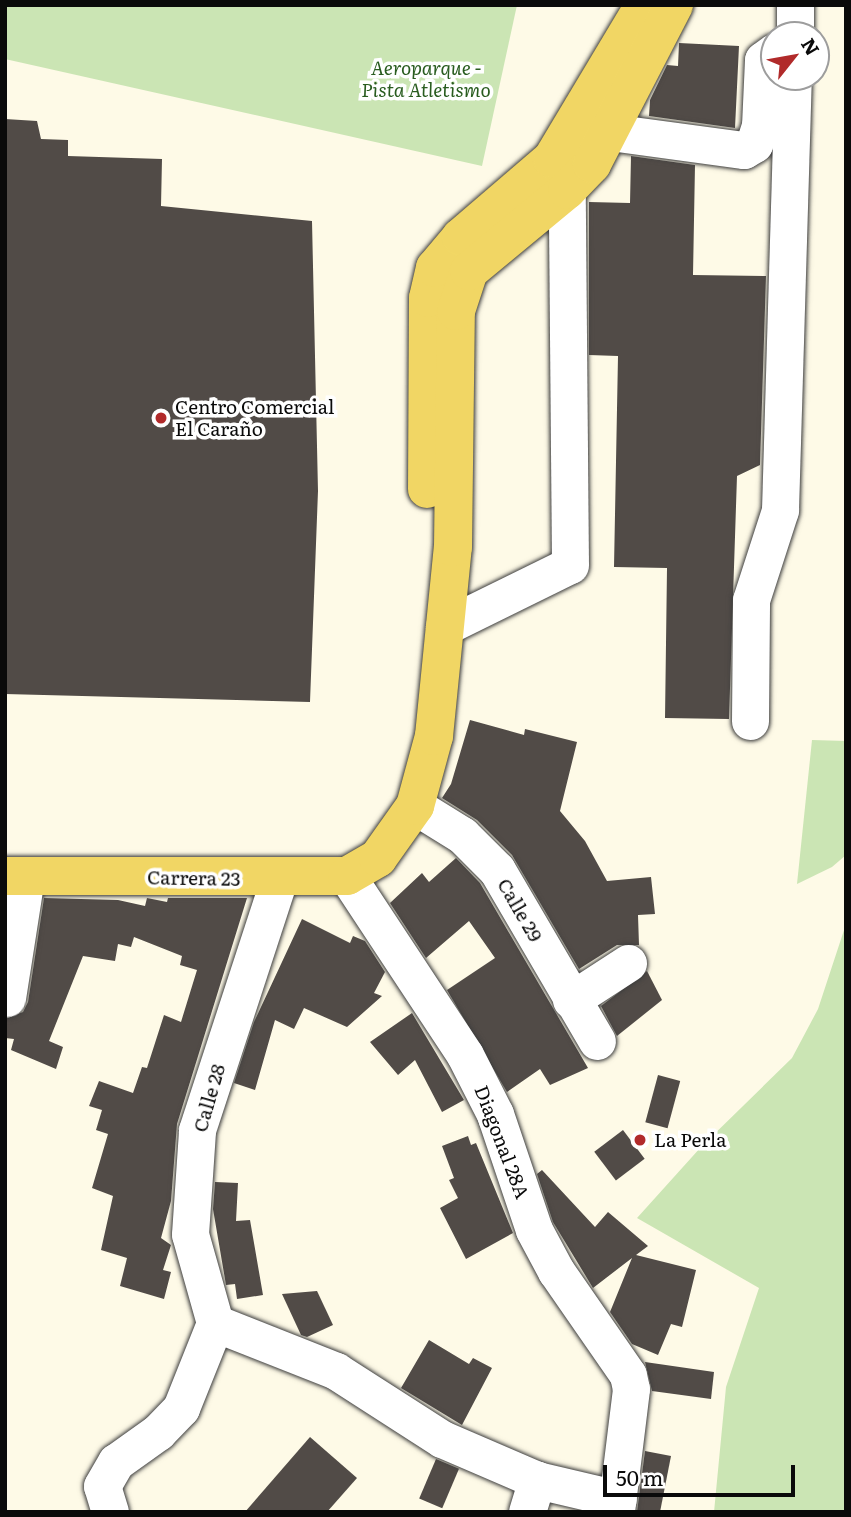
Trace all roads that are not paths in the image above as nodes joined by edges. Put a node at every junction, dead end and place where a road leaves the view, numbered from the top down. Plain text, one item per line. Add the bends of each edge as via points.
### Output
1 (644, 5) edge
2 (674, 5) edge
3 (760, 91) edge
4 (793, 91) edge
5 (610, 132) junction
6 (567, 190) junction
7 (444, 617) junction
8 (750, 721) dead end
9 (415, 806) junction
10 (363, 867) junction
11 (15, 876) edge
12 (279, 879) junction
13 (628, 963) dead end
14 (7, 998) edge
15 (572, 1000) junction
16 (597, 1041) dead end
17 (215, 1323) junction
18 (532, 1496) edge
19 (617, 1506) edge
20 (110, 1512) edge

1 - 7 main road via 552,159 461,237 435,268 428,298 428,543
2 - 5 main road
3 - 5 street via 756,137 744,150
4 - 8 street via 780,510 751,600
5 - 6 main road via 592,164
6 - 7 main road via 469,271 456,311 453,547
6 - 7 street via 570,565
7 - 9 main road via 434,736
9 - 10 main road
9 - 15 street, Calle 29 via 462,835 497,870
10 - 12 main road, Carrera 23
10 - 19 street, Diagonal 28A via 495,1114 534,1230 556,1271 628,1375 631,1389
11 - 12 main road, Carrera 23
11 - 14 street
12 - 17 street, Calle 28 via 197,1130 190,1234
13 - 15 street
15 - 16 street, Calle 29
17 - 18 street via 337,1371
17 - 20 street via 181,1408 158,1432 116,1462 102,1486
18 - 19 street

